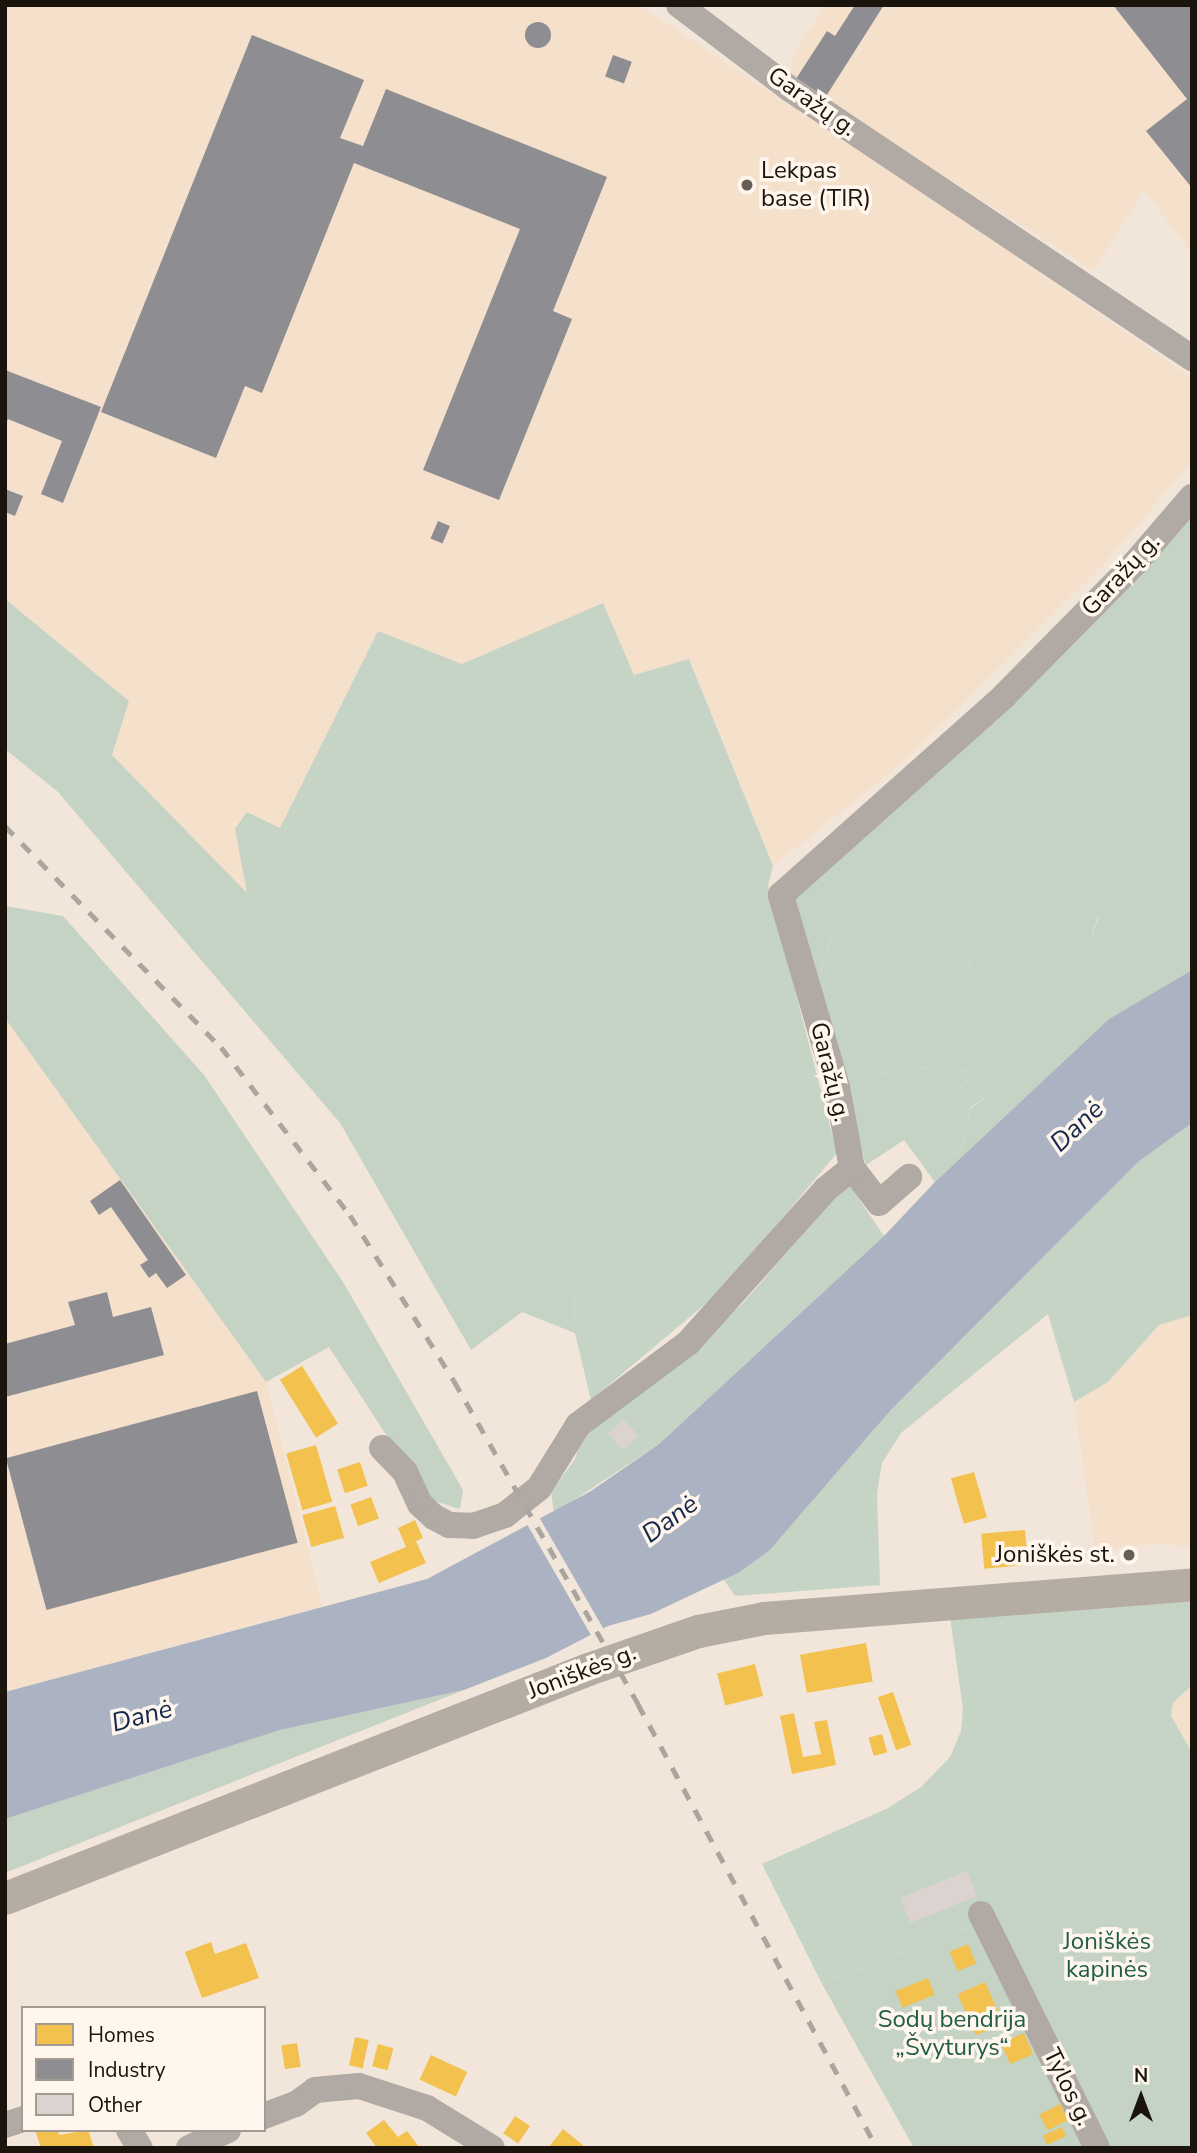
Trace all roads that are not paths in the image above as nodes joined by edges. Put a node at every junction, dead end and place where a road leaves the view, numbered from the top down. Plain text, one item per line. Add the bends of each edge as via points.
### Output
1 (678, 5) edge
2 (1192, 358) edge
3 (1192, 497) edge
4 (852, 1168) junction
5 (908, 1177) dead end
6 (382, 1448) dead end
7 (1192, 1584) edge
8 (5, 1898) edge
9 (981, 1914) dead end
10 (266, 2115) edge
11 (130, 2132) edge
12 (224, 2132) edge
13 (139, 2148) edge
14 (189, 2148) edge
15 (492, 2148) edge
16 (1097, 2148) edge

1 - 2 street, Garažų g. via 790,89
3 - 4 street, Garažų g. via 1136,562 1004,696 780,895 837,1087
4 - 5 street via 879,1203
4 - 6 street via 826,1189 688,1343 578,1425 539,1489 505,1515 473,1526 449,1525 434,1517 420,1504 405,1472
7 - 8 main road, Joniškės g. via 764,1618 698,1631 588,1669
9 - 16 street, Tylos g.
10 - 15 street via 296,2104 315,2090 359,2086 427,2108
11 - 13 street
12 - 14 street

